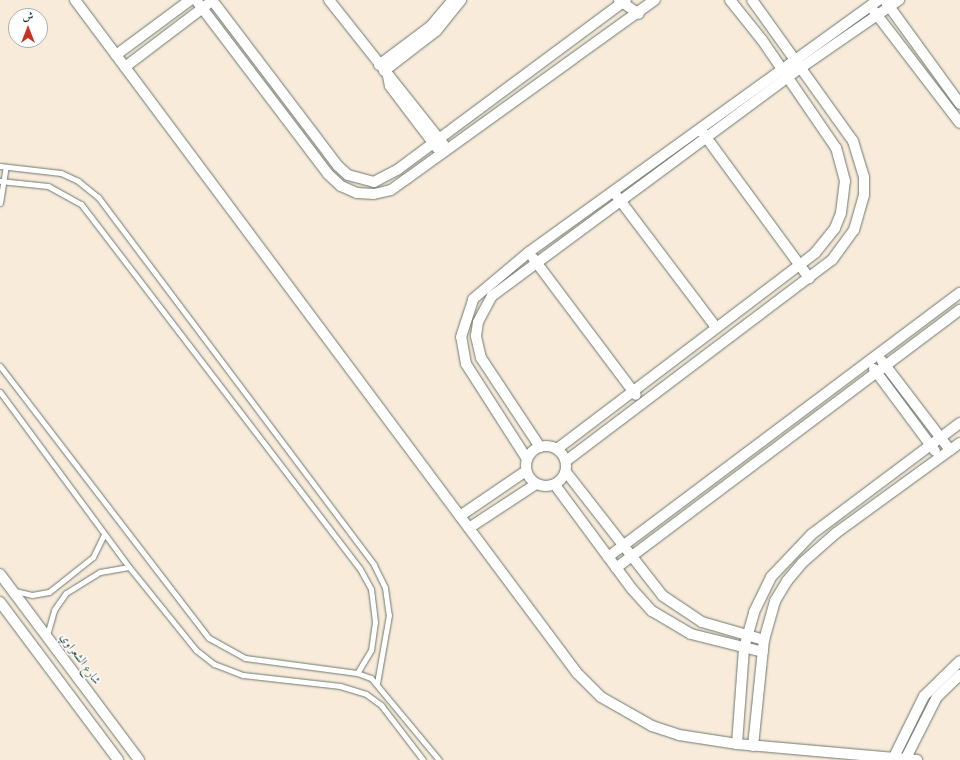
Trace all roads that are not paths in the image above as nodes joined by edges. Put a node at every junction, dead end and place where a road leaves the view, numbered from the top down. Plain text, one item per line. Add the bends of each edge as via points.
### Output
1 (75, 0) edge
2 (190, 0) edge
3 (196, 0) edge
4 (213, 0) edge
5 (329, 0) edge
6 (453, 0) edge
7 (461, 0) edge
8 (655, 0) edge
9 (730, 0) edge
10 (752, 0) edge
11 (879, 0) edge
12 (899, 0) edge
13 (623, 1) edge
14 (887, 4) edge
15 (871, 6) junction
16 (202, 8) junction
17 (639, 14) junction
18 (878, 17) junction
19 (116, 55) junction
20 (796, 58) junction
21 (125, 67) junction
22 (802, 67) junction
23 (781, 68) junction
24 (384, 70) junction
25 (788, 78) junction
26 (960, 104) edge
27 (840, 122) junction
28 (960, 123) edge
29 (699, 128) junction
30 (825, 132) junction
31 (706, 137) junction
32 (437, 141) junction
33 (444, 151) junction
34 (860, 159) junction
35 (842, 165) junction
36 (3, 166) edge
37 (2, 181) edge
38 (613, 191) junction
39 (620, 200) junction
40 (0, 204) edge
41 (529, 252) junction
42 (536, 262) junction
43 (799, 265) junction
44 (809, 278) junction
45 (960, 293) edge
46 (746, 304) junction
47 (960, 310) edge
48 (756, 317) junction
49 (716, 327) junction
50 (878, 355) junction
51 (869, 362) junction
52 (0, 366) edge
53 (886, 366) junction
54 (877, 373) junction
55 (632, 390) junction
56 (0, 392) edge
57 (641, 402) junction
58 (960, 423) edge
59 (940, 438) junction
60 (960, 443) edge
61 (931, 445) junction
62 (540, 447) junction
63 (557, 449) junction
64 (950, 450) junction
65 (940, 458) junction
66 (527, 459) junction
67 (566, 461) junction
68 (526, 471) junction
69 (566, 472) junction
70 (536, 484) junction
71 (555, 485) junction
72 (460, 516) junction
73 (469, 528) junction
74 (104, 534) junction
75 (622, 545) junction
76 (630, 556) junction
77 (608, 557) junction
78 (129, 567) junction
79 (616, 568) junction
80 (0, 574) edge
81 (11, 589) junction
82 (0, 602) edge
83 (47, 636) junction
84 (746, 636) junction
85 (764, 640) junction
86 (744, 648) junction
87 (762, 652) junction
88 (960, 661) edge
89 (357, 672) junction
90 (960, 676) edge
91 (377, 683) junction
92 (737, 744) junction
93 (753, 746) junction
94 (894, 757) junction
95 (906, 758) junction
96 (118, 760) edge
97 (139, 760) edge
98 (424, 760) edge
99 (439, 760) edge
100 (917, 760) edge

1 - 19 street
2 - 19 street
3 - 16 street
4 - 16 street
4 - 32 street via 348,175 374,182 386,178
5 - 24 street
6 - 24 street via 431,26
7 - 24 street via 436,31
8 - 17 street
9 - 23 street
10 - 20 street
11 - 15 street
12 - 14 street
13 - 17 street
13 - 32 street
14 - 18 street
14 - 26 street
15 - 18 street
15 - 20 street
16 - 21 street
16 - 33 street via 341,186 368,194 391,190
17 - 33 street
18 - 22 street
18 - 28 street
19 - 21 street
20 - 22 street
20 - 23 street
21 - 72 street
22 - 25 street
22 - 27 street
23 - 25 street
23 - 29 street
24 - 32 street via 396,81
25 - 30 street
25 - 31 street
27 - 30 street
27 - 34 street
29 - 31 street
29 - 38 street
30 - 35 street
31 - 39 street
31 - 43 street
32 - 33 street
34 - 35 street
34 - 44 street via 864,195 854,230 832,260
35 - 43 street via 845,197 835,228 815,253
36 - 37 lane
36 - 91 lane via 61,174 81,183 98,197 374,565 385,588 389,605
37 - 40 lane
37 - 89 lane via 48,186 81,204 360,569 371,589 374,622 368,658
38 - 39 street
38 - 41 street
39 - 42 street
39 - 49 street
41 - 42 street
41 - 66 street via 473,299 461,337 471,374
42 - 55 street
42 - 62 street via 492,296 483,308 476,336 486,369
43 - 44 street
43 - 46 street
44 - 48 street
45 - 50 street
46 - 48 street
46 - 49 street
47 - 53 street
48 - 57 street
49 - 55 street
50 - 51 street
50 - 53 street
51 - 54 street
51 - 75 street
52 - 89 lane via 209,638 225,650 255,661
53 - 54 street
53 - 59 street
54 - 61 street
54 - 76 street
55 - 57 street
55 - 63 street
56 - 74 lane
57 - 67 street
58 - 59 street
59 - 61 street
59 - 64 street
60 - 64 street
61 - 65 street
61 - 84 street via 788,556 761,594
62 - 63 street
62 - 66 street
63 - 67 street
64 - 65 street
65 - 85 street via 802,563 775,601
66 - 68 street
67 - 69 street
68 - 70 street
68 - 72 street
69 - 71 street
69 - 75 street
70 - 71 street
70 - 73 street
71 - 77 street
72 - 73 street
73 - 92 street via 577,673 601,697 652,726 679,735
74 - 78 lane
74 - 81 lane via 93,557 49,592 32,595
75 - 76 street
75 - 77 street
76 - 79 street
76 - 84 street via 652,586 675,606 702,622
77 - 79 street
78 - 83 lane via 100,572 66,593 54,610
78 - 98 lane via 188,642 214,664 243,675 340,686 366,694 384,708
79 - 86 street via 641,600 664,620 691,634
80 - 81 street, شارع الشعراوي
81 - 83 street, شارع الشعراوي
82 - 96 street
83 - 97 street, شارع الشعراوي
84 - 85 street
84 - 86 street
85 - 87 street
86 - 87 street
86 - 92 street
87 - 93 street
88 - 94 street via 924,696
89 - 91 lane
90 - 95 street via 936,697
91 - 99 lane
92 - 93 street
93 - 94 street
94 - 95 street
95 - 100 street

